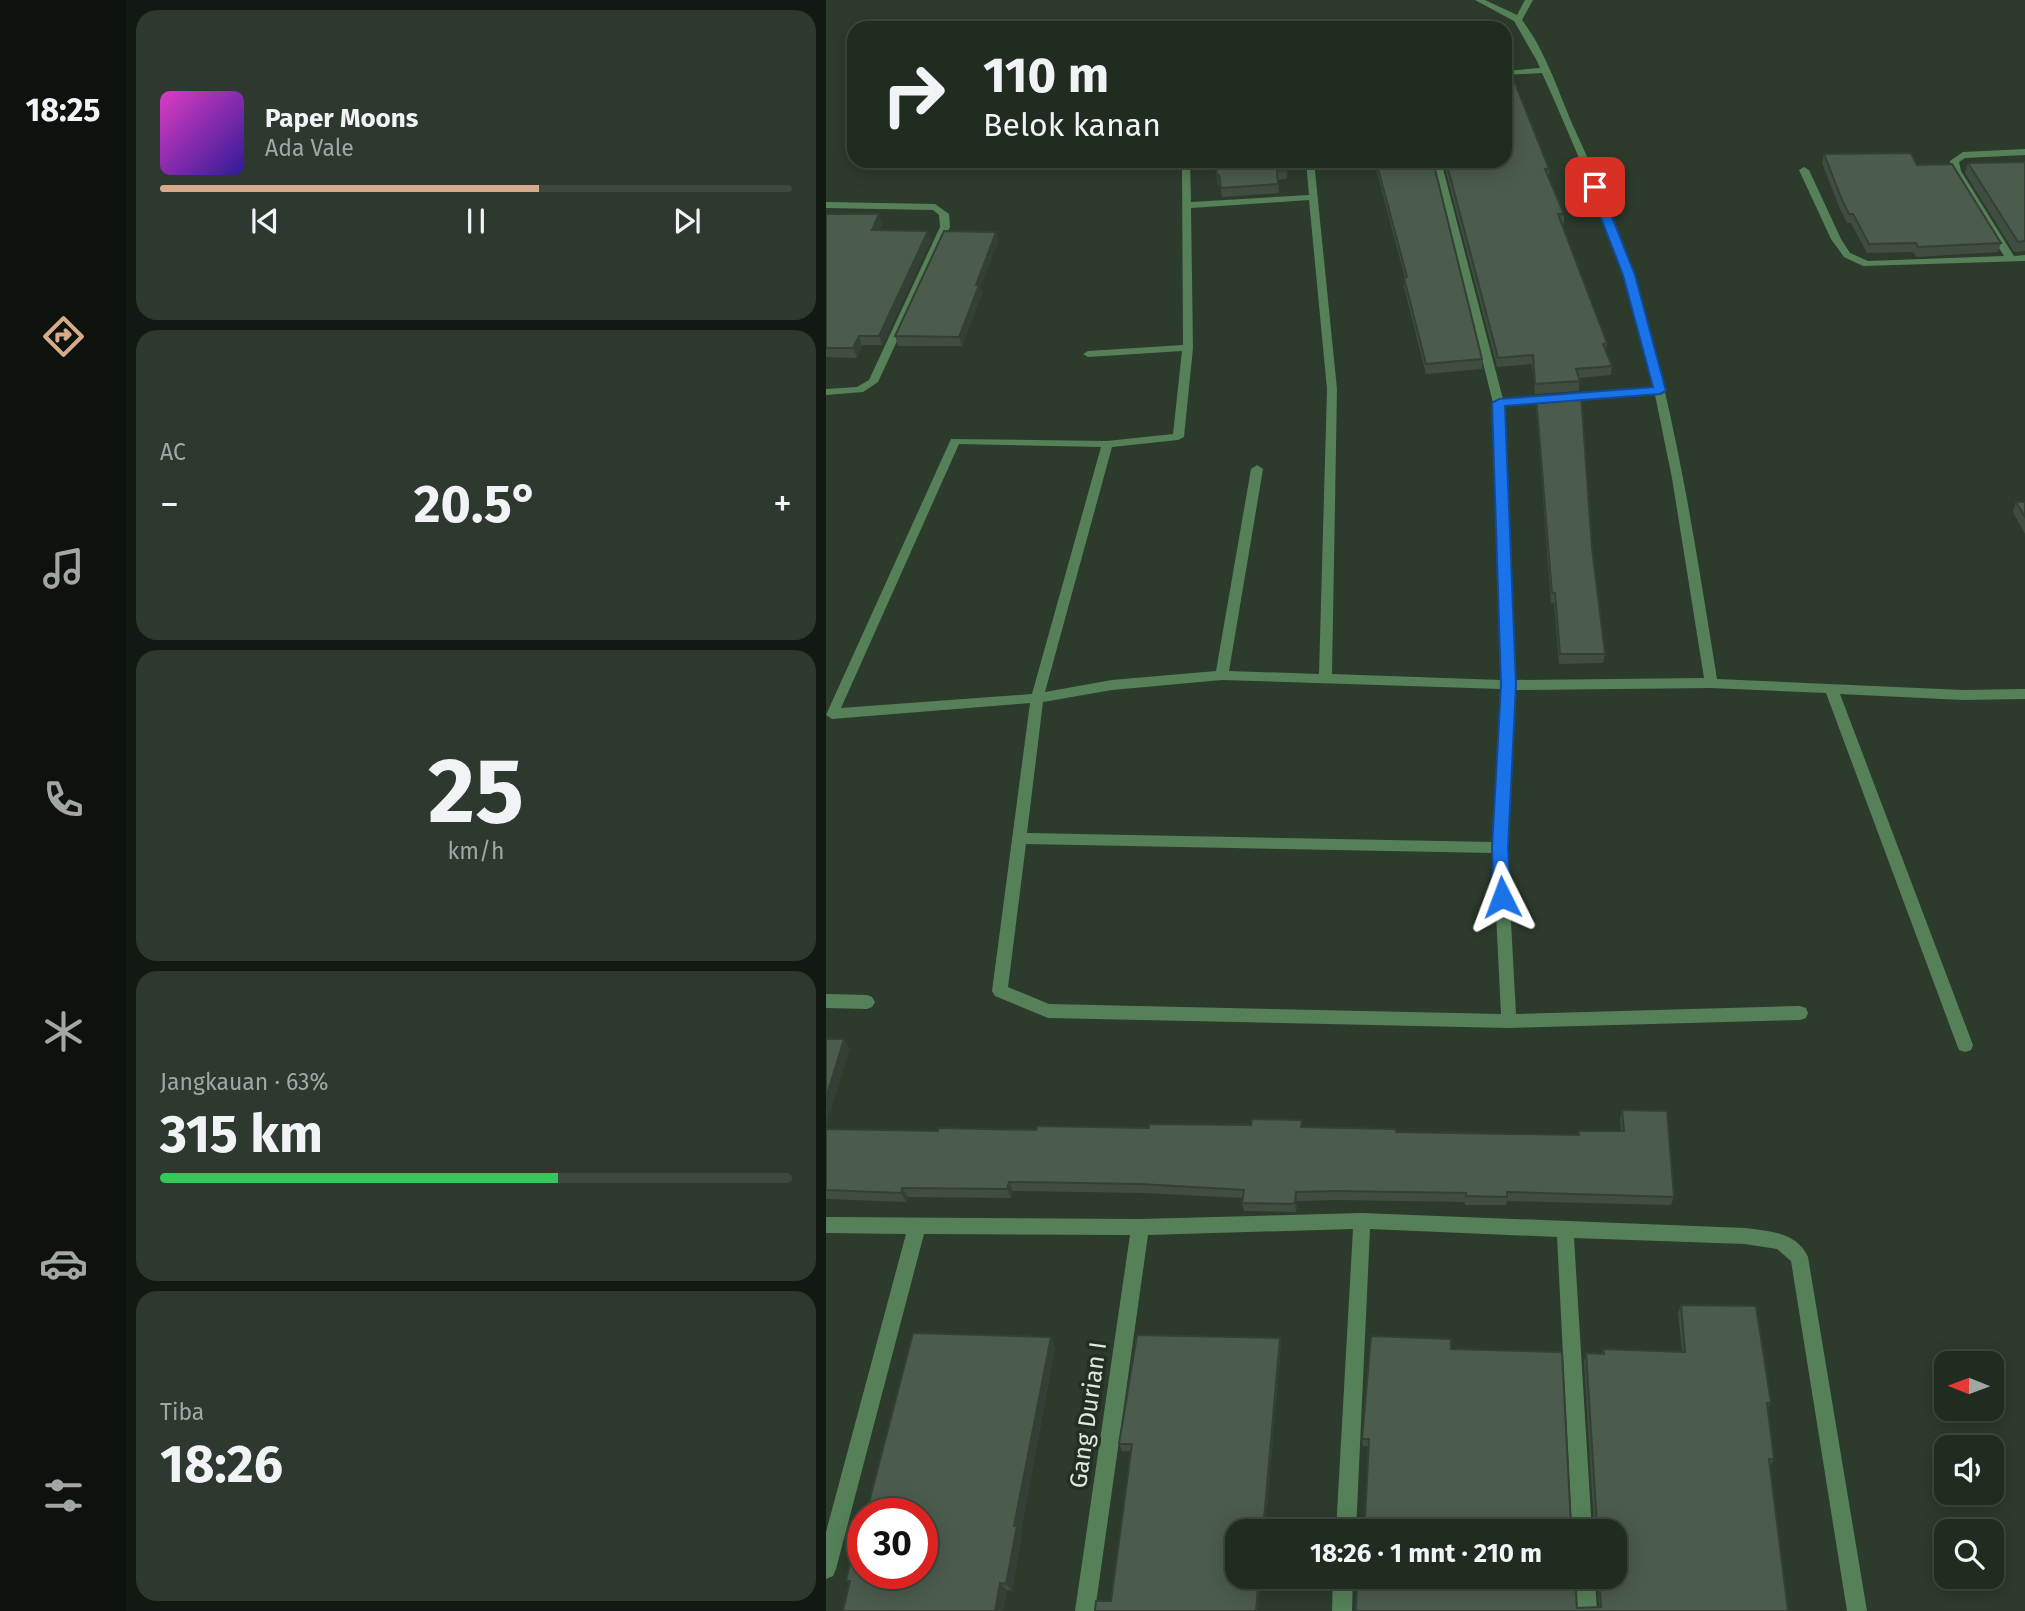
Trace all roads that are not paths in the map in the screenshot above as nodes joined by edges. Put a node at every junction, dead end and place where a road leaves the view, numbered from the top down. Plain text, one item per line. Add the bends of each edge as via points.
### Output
1 (1479, 0) edge
2 (1529, 0) edge
3 (1518, 20) junction
4 (1545, 70) junction
5 (1512, 72) edge
6 (2025, 152) edge
7 (1186, 168) edge
8 (1311, 168) edge
9 (1439, 168) edge
10 (1804, 170) dead end
11 (1314, 198) junction
12 (826, 205) edge
13 (1188, 205) junction
14 (2025, 258) edge
15 (2011, 259) junction
16 (1188, 348) junction
17 (1088, 354) dead end
18 (1660, 391) junction
19 (826, 392) edge
20 (1499, 403) junction
21 (1107, 444) junction
22 (1257, 470) dead end
23 (1222, 675) junction
24 (1325, 680) junction
25 (1711, 683) junction
26 (1508, 685) junction
27 (1831, 688) junction
28 (2025, 694) edge
29 (1037, 698) junction
30 (1019, 838) junction
31 (1500, 848) junction
32 (826, 1001) edge
33 (867, 1002) dead end
34 (1800, 1013) dead end
35 (1509, 1021) junction
36 (1965, 1045) dead end
37 (1362, 1221) junction
38 (826, 1225) edge
39 (917, 1226) junction
40 (1140, 1227) junction
41 (1565, 1229) junction
42 (1347, 1519) edge
43 (1581, 1519) edge
44 (826, 1569) edge
45 (1343, 1589) edge
46 (1586, 1589) edge
47 (1085, 1611) edge
48 (1342, 1611) edge
49 (1587, 1611) edge
50 (1857, 1611) edge

1 - 3 street
2 - 3 street
3 - 4 street
4 - 5 street
4 - 18 street via 1629,275
6 - 15 street via 1963,155 1954,161
7 - 13 street
8 - 11 street
9 - 20 street
10 - 15 street via 1836,239 1847,255 1866,264
11 - 13 street
11 - 24 street via 1332,389
12 - 19 street via 935,207 944,214 945,227 873,382 859,390
13 - 16 street
14 - 15 street
16 - 17 street
16 - 21 street via 1178,437
18 - 20 street
18 - 25 street
20 - 26 street
21 - 29 street
21 - 29 street via 955,441 832,714
22 - 23 street
23 - 24 street
23 - 29 street via 1112,685
24 - 26 street
25 - 26 street
25 - 27 street
26 - 31 street
27 - 28 street
27 - 36 street
29 - 30 street
30 - 31 street
30 - 35 street via 1000,992 1048,1011
31 - 35 street
32 - 33 street
34 - 35 street
37 - 40 street
37 - 41 street
37 - 42 street
38 - 39 street
39 - 40 street
39 - 44 street
40 - 47 street, Gang Durian I
41 - 43 street
41 - 50 street via 1745,1236 1781,1241 1800,1257
45 - 48 street
46 - 49 street

